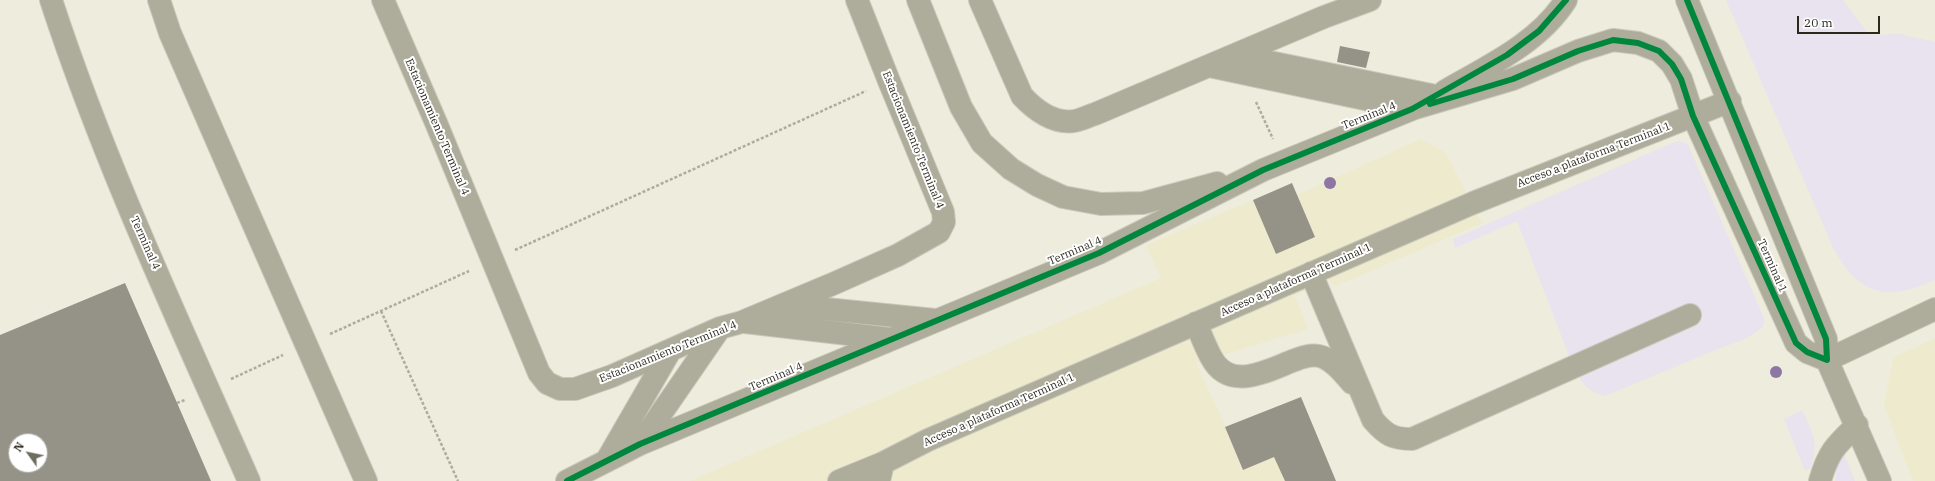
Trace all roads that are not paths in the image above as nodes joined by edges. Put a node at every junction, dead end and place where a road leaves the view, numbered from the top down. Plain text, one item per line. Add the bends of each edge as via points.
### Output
1 (51, 0) edge
2 (159, 0) edge
3 (382, 0) edge
4 (857, 0) edge
5 (918, 0) edge
6 (1370, 0) edge
7 (1566, 0) edge
8 (1687, 0) edge
9 (977, 4) edge
10 (1235, 55) junction
11 (1209, 66) junction
12 (1436, 96) junction
13 (1730, 101) junction
14 (1412, 109) junction
15 (1693, 116) junction
16 (1263, 170) junction
17 (1311, 273) junction
18 (783, 305) junction
19 (1935, 309) edge
20 (1690, 315) dead end
21 (938, 320) junction
22 (742, 322) junction
23 (1196, 324) junction
24 (720, 328) junction
25 (894, 339) junction
26 (670, 351) junction
27 (1827, 360) junction
28 (1361, 392) junction
29 (1857, 426) junction
30 (640, 444) junction
31 (608, 460) junction
32 (881, 472) edge
33 (249, 481) edge
34 (366, 481) edge
35 (567, 481) edge
36 (839, 481) edge
37 (1820, 481) edge
38 (1880, 481) edge

1 - 33 street, Terminal 4 via 76,74 117,179
2 - 34 street via 170,33
3 - 26 street, Estacionamiento Terminal 4 via 539,373 547,383 560,389 575,389
4 - 18 street, Estacionamiento Terminal 4 via 943,212 944,222 932,237 898,255
5 - 16 street via 961,107 982,143 1011,169 1037,185 1063,197 1101,204 1143,203
6 - 10 street
7 - 12 street, Terminal 4 via 1539,31 1507,55
8 - 13 street, Terminal 1
9 - 11 street via 1022,96 1045,115 1061,120 1073,121 1095,114
10 - 11 street
10 - 12 street
11 - 14 street
12 - 14 street, Terminal 4
13 - 15 street, Acceso a plataforma Terminal 1
13 - 27 street, Terminal 1 via 1826,339
14 - 15 street, Terminal 1 via 1513,79 1578,51 1613,40 1638,43 1658,51 1672,64 1681,79
14 - 16 street, Terminal 4
15 - 17 street, Acceso a plataforma Terminal 1 via 1473,202
15 - 27 street, Terminal 1 via 1796,343 1807,352
16 - 21 street, Terminal 4 via 1099,253
17 - 23 street, Acceso a plataforma Terminal 1
17 - 28 street
18 - 21 street
18 - 22 street, Estacionamiento Terminal 4
19 - 27 street
20 - 28 street via 1412,439 1397,439 1383,431 1373,420
21 - 25 street, Terminal 4
22 - 24 street, Estacionamiento Terminal 4
22 - 25 street
23 - 28 street via 1216,365 1235,377 1248,377 1301,357 1314,355 1332,363
23 - 32 street, Acceso a plataforma Terminal 1 via 928,440
24 - 26 street, Estacionamiento Terminal 4
24 - 30 street
25 - 30 street, Terminal 4
26 - 31 street
27 - 29 street, Terminal 1
29 - 37 street via 1832,451
29 - 38 street, Terminal 1
30 - 31 street, Terminal 4
31 - 35 street, Terminal 4
32 - 36 street, Acceso a plataforma Terminal 1

